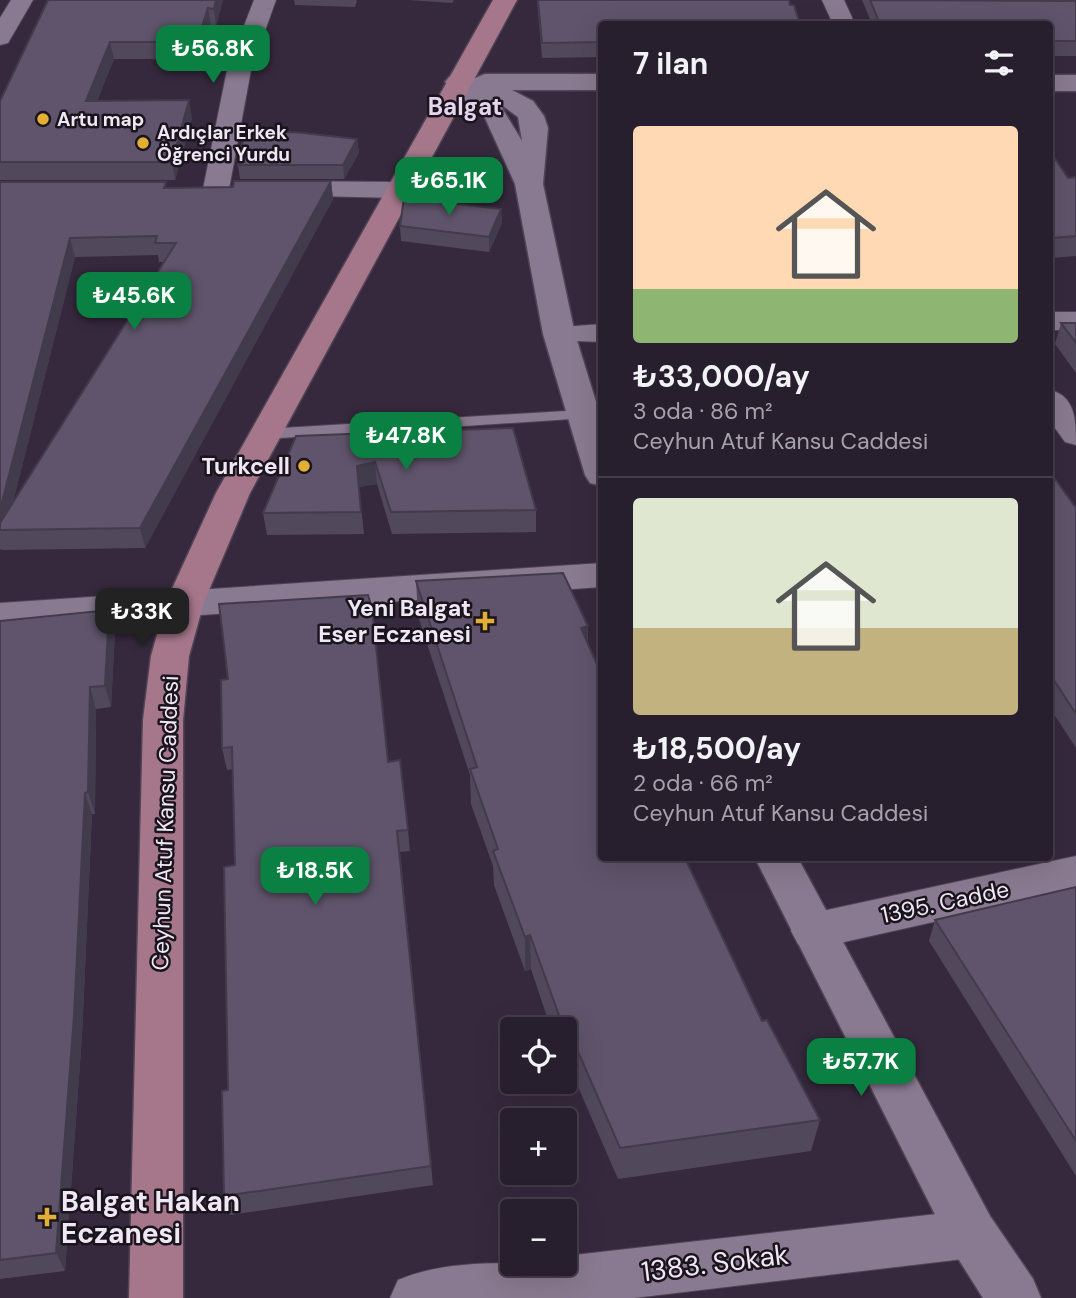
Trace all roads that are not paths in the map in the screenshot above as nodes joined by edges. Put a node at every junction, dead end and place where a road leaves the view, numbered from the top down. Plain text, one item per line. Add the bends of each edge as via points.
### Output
1 (22, 0) edge
2 (265, 0) edge
3 (505, 0) edge
4 (833, 0) edge
5 (843, 21) edge
6 (0, 38) edge
7 (458, 82) junction
8 (598, 82) edge
9 (1053, 83) edge
10 (1076, 83) edge
11 (189, 189) edge
12 (238, 189) junction
13 (399, 190) junction
14 (1053, 321) edge
15 (1076, 321) edge
16 (598, 333) edge
17 (559, 334) junction
18 (1053, 403) edge
19 (582, 415) junction
20 (265, 433) junction
21 (1076, 435) edge
22 (598, 463) edge
23 (598, 575) edge
24 (185, 602) junction
25 (0, 617) edge
26 (777, 861) edge
27 (1076, 873) edge
28 (813, 931) junction
29 (972, 1234) junction
30 (156, 1298) edge
31 (416, 1298) edge
32 (1014, 1298) edge

1 - 6 street
2 - 12 street via 239,70
3 - 7 main road, Ceyhun Atuf Kansu Caddesi
4 - 5 street
7 - 8 street
7 - 13 main road, Ceyhun Atuf Kansu Caddesi
7 - 17 street via 487,104 529,184
9 - 10 street
11 - 12 street
12 - 13 street
13 - 20 main road, Ceyhun Atuf Kansu Caddesi
14 - 15 street
16 - 17 street
17 - 19 street
18 - 21 street
19 - 20 lane
19 - 22 street
20 - 24 main road, Ceyhun Atuf Kansu Caddesi
23 - 24 street
24 - 25 street
24 - 30 main road, Ceyhun Atuf Kansu Caddesi via 170,656 163,720
26 - 28 street
27 - 28 street, 1395. Cadde
28 - 29 street
29 - 31 street, 1383. Sokak
29 - 32 street

